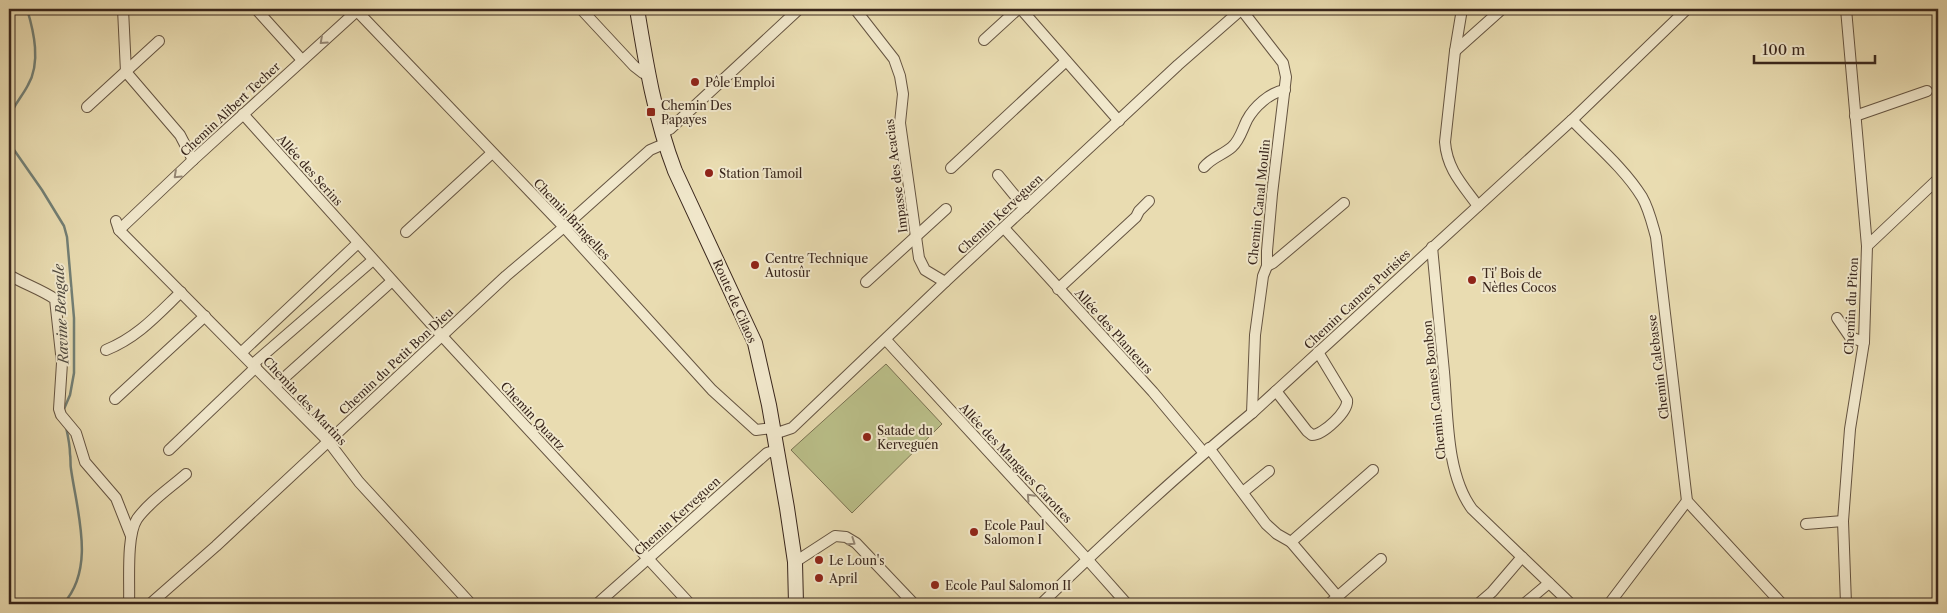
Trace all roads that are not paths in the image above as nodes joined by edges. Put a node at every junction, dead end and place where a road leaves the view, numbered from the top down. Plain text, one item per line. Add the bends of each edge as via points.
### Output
1 (123, 9) edge
2 (256, 9) edge
3 (581, 9) edge
4 (637, 9) edge
5 (798, 9) edge
6 (855, 9) edge
7 (1020, 9) edge
8 (1462, 9) edge
9 (1502, 9) edge
10 (1687, 9) edge
11 (1846, 9) edge
12 (358, 10) edge
13 (1239, 10) edge
14 (984, 40) dead end
15 (159, 41) dead end
16 (1456, 51) junction
17 (302, 60) junction
18 (1066, 60) junction
19 (126, 72) junction
20 (647, 72) junction
21 (1285, 90) junction
22 (1928, 90) dead end
23 (87, 107) dead end
24 (243, 114) junction
25 (1855, 116) junction
26 (1572, 120) junction
27 (1119, 121) junction
28 (663, 138) junction
29 (492, 153) junction
30 (193, 160) junction
31 (1204, 167) dead end
32 (951, 168) dead end
33 (998, 175) dead end
34 (1936, 185) edge
35 (1149, 201) dead end
36 (1344, 203) dead end
37 (1478, 206) junction
38 (1025, 208) junction
39 (946, 209) dead end
40 (117, 225) joint
41 (564, 227) junction
42 (1004, 228) junction
43 (406, 232) dead end
44 (916, 236) junction
45 (358, 243) junction
46 (1867, 246) junction
47 (1432, 247) junction
48 (373, 260) junction
49 (1267, 266) junction
50 (9, 275) edge
51 (392, 281) junction
52 (866, 282) dead end
53 (945, 282) junction
54 (1058, 289) junction
55 (181, 292) junction
56 (205, 316) junction
57 (1837, 318) dead end
58 (442, 336) junction
59 (886, 340) junction
60 (1864, 342) junction
61 (106, 350) dead end
62 (242, 352) junction
63 (1318, 352) junction
64 (255, 366) junction
65 (275, 386) junction
66 (1276, 391) junction
67 (115, 399) dead end
68 (1252, 413) junction
69 (774, 431) junction
70 (328, 442) junction
71 (169, 450) dead end
72 (777, 450) junction
73 (1207, 451) junction
74 (1374, 470) dead end
75 (1269, 471) dead end
76 (186, 474) dead end
77 (1243, 492) junction
78 (1687, 500) junction
79 (1843, 521) junction
80 (1806, 524) dead end
81 (131, 536) junction
82 (1291, 542) junction
83 (1522, 557) junction
84 (648, 558) junction
85 (1381, 558) dead end
86 (1087, 559) junction
87 (795, 562) junction
88 (1549, 583) junction
89 (1337, 596) junction
90 (129, 604) edge
91 (150, 604) edge
92 (471, 604) edge
93 (597, 604) edge
94 (690, 604) edge
95 (796, 604) edge
96 (914, 604) edge
97 (1041, 604) edge
98 (1127, 604) edge
99 (1329, 604) edge
100 (1478, 604) edge
101 (1524, 604) edge
102 (1571, 604) edge
103 (1609, 604) edge
104 (1782, 604) edge
105 (1846, 604) edge

1 - 19 street
2 - 17 street
3 - 20 street via 634,66 642,73
4 - 20 main road, Route de Cilaos
5 - 28 street, Chemin du Petit Bon Dieu
6 - 44 street, Impasse des Acacias via 894,60 900,76 903,94 900,123
7 - 14 street
7 - 18 street
8 - 16 street
9 - 16 street
10 - 26 street, Chemin Cannes Purisies
11 - 25 street, Chemin du Piton
12 -> 17 street, Chemin Alibert Techer
12 - 29 street, Chemin Bringelles
13 - 21 street, Chemin Canal Moulin via 1283,63
13 - 27 street, Chemin Kerveguen
15 - 19 street
16 - 37 street via 1446,157
17 - 24 street, Chemin Alibert Techer
18 - 27 street
18 - 32 street
19 - 23 street
19 - 30 street via 180,135
20 - 28 main road, Route de Cilaos
21 - 31 street via 1271,95 1252,113 1233,147
21 - 49 street, Chemin Canal Moulin
22 - 25 street
24 - 30 street, Chemin Alibert Techer
24 - 45 street, Allée des Serins
25 - 46 street, Chemin du Piton
26 - 37 street, Chemin Cannes Purisies
26 - 78 street, Chemin Calebasse via 1629,179 1650,216 1656,237
27 - 38 street, Chemin Kerveguen
28 - 41 street, Chemin du Petit Bon Dieu
28 - 69 main road, Route de Cilaos via 754,342
29 - 41 street, Chemin Bringelles
29 - 43 street
30 -> 40 street, Chemin Alibert Techer
33 - 38 street
34 - 46 street
35 - 54 street
36 - 49 street
37 - 47 street, Chemin Cannes Purisies
38 - 42 street, Chemin Kerveguen
39 - 44 street
40 - 55 street, Chemin des Martins
41 - 58 street, Chemin du Petit Bon Dieu
41 - 69 street, Chemin Bringelles via 712,390 756,430
42 - 53 street, Chemin Kerveguen
42 - 54 street, Allée des Planteurs
44 - 52 street
44 - 53 street, Impasse des Acacias via 922,267
45 - 48 street, Chemin Quartz
45 - 62 street
46 - 60 street, Chemin du Piton
47 - 63 street, Chemin Cannes Purisies
47 - 83 street, Chemin Cannes Bonbon via 1451,448 1459,485 1472,509
48 - 51 street, Chemin Quartz
48 - 64 street
49 - 68 street, Chemin Canal Moulin via 1255,335
50 - 81 street via 54,299 62,362 59,409 76,433 85,462 116,498
51 - 58 street, Chemin Quartz
51 - 65 street
53 - 59 street, Chemin Kerveguen
54 - 73 street, Allée des Planteurs
55 - 56 street, Chemin des Martins
55 - 61 street via 136,334
56 - 62 street, Chemin des Martins
56 - 67 street
57 - 60 street via 1850,337
58 - 70 street, Chemin du Petit Bon Dieu
58 - 84 street, Chemin Quartz
59 - 69 street, Chemin Kerveguen via 792,428
86 -> 59 street, Allée des Mangues Carottes
60 - 79 street, Chemin du Piton via 1850,430
62 - 64 street, Chemin des Martins
63 - 66 street, Chemin Cannes Purisies
63 - 66 street via 1347,400 1344,413 1319,434 1312,435
64 - 65 street, Chemin des Martins
64 - 71 street
65 - 70 street, Chemin des Martins
66 - 68 street, Chemin Cannes Purisies
68 - 73 street, Chemin Cannes Purisies
69 - 72 main road, Route de Cilaos
70 - 91 street, Chemin du Petit Bon Dieu
70 - 92 street, Chemin des Martins via 359,482
72 - 84 street, Chemin Kerveguen via 767,453
72 - 87 main road, Route de Cilaos
73 - 77 street, Allée des Planteurs
73 - 86 street, Chemin Cannes Purisies
74 - 82 street
75 - 77 street
76 - 81 street via 140,515
77 - 82 street, Allée des Planteurs via 1266,524
78 - 103 street
78 - 104 street
79 - 80 street
79 - 105 street, Chemin du Piton
81 - 90 street
82 - 89 street, Allée des Planteurs
83 - 88 street, Chemin Cannes Bonbon
83 - 100 street
84 - 93 street, Chemin Kerveguen
84 - 94 street, Chemin Quartz
85 - 89 street
86 - 97 street, Chemin Cannes Purisies
86 - 98 street, Allée des Mangues Carottes
87 - 95 main road, Route de Cilaos
87 -> 96 street via 835,536 846,537 856,543
88 - 101 street
88 - 102 street, Chemin Cannes Bonbon
89 - 99 street

